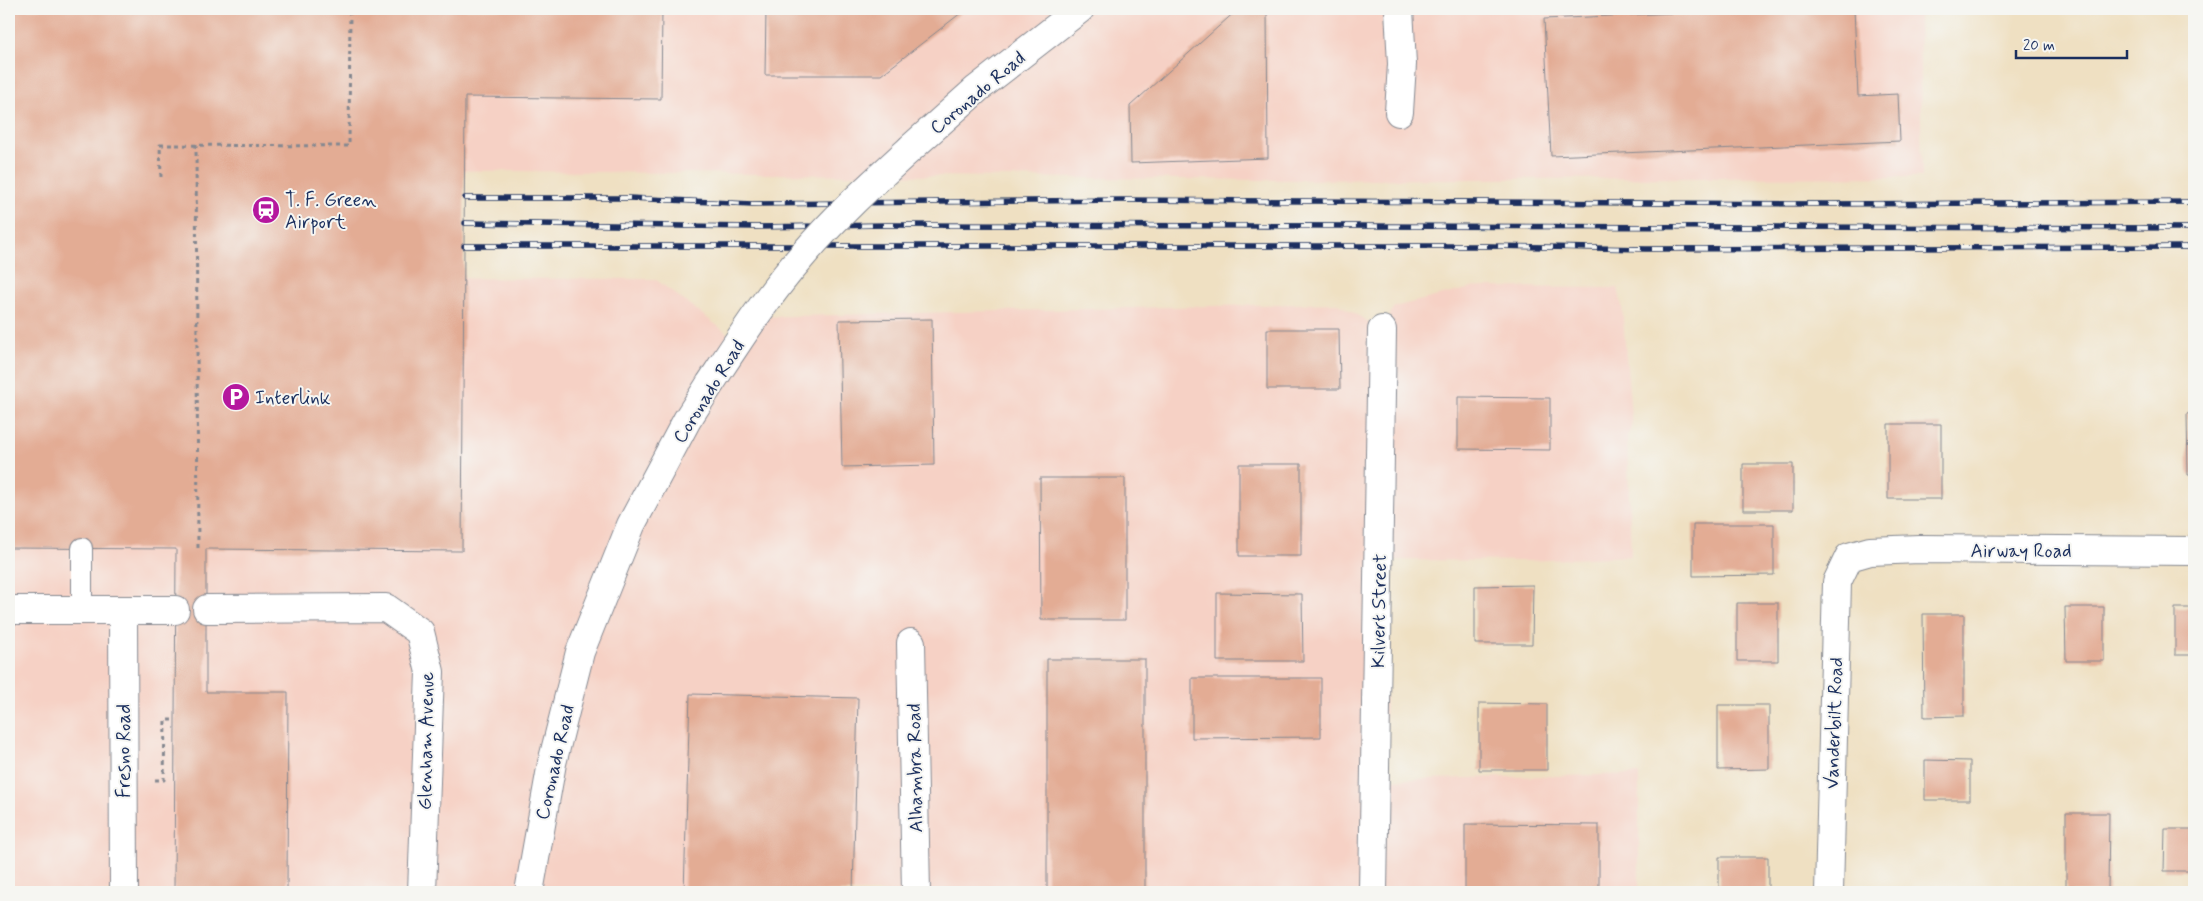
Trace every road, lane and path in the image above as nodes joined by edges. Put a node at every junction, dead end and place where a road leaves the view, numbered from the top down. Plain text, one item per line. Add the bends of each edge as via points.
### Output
1 (350, 9) edge
2 (1080, 9) edge
3 (1399, 9) edge
4 (1399, 112) dead end
5 (196, 144) junction
6 (161, 177) dead end
7 (1382, 330) dead end
8 (82, 548) dead end
9 (198, 549) dead end
10 (2194, 551) edge
11 (1849, 557) joint
12 (206, 609) dead end
13 (9, 610) edge
14 (82, 610) junction
15 (123, 610) junction
16 (175, 610) dead end
17 (911, 643) dead end
18 (175, 720) dead end
19 (154, 780) dead end
20 (124, 892) edge
21 (422, 892) edge
22 (529, 892) edge
23 (916, 892) edge
24 (1373, 892) edge
25 (1829, 892) edge

1 - 5 path via 349,146
2 - 22 street, Coronado Road, bridge via 977,89 875,181 803,255 764,302 687,420 631,526 580,652 552,763
3 - 4 street via 1402,64
5 - 6 path via 160,145
5 - 9 path
7 - 24 street, Kilvert Street
8 - 14 lane
10 - 11 street, Airway Road via 1919,549 1870,551
11 - 25 street, Vanderbilt Road via 1836,582
12 - 21 street, Glenham Avenue via 386,608 420,632 430,672
13 - 14 street
14 - 15 street
15 - 16 street
15 - 20 street, Fresno Road
17 - 23 street, Alhambra Road
18 - 19 path via 165,720 164,780

